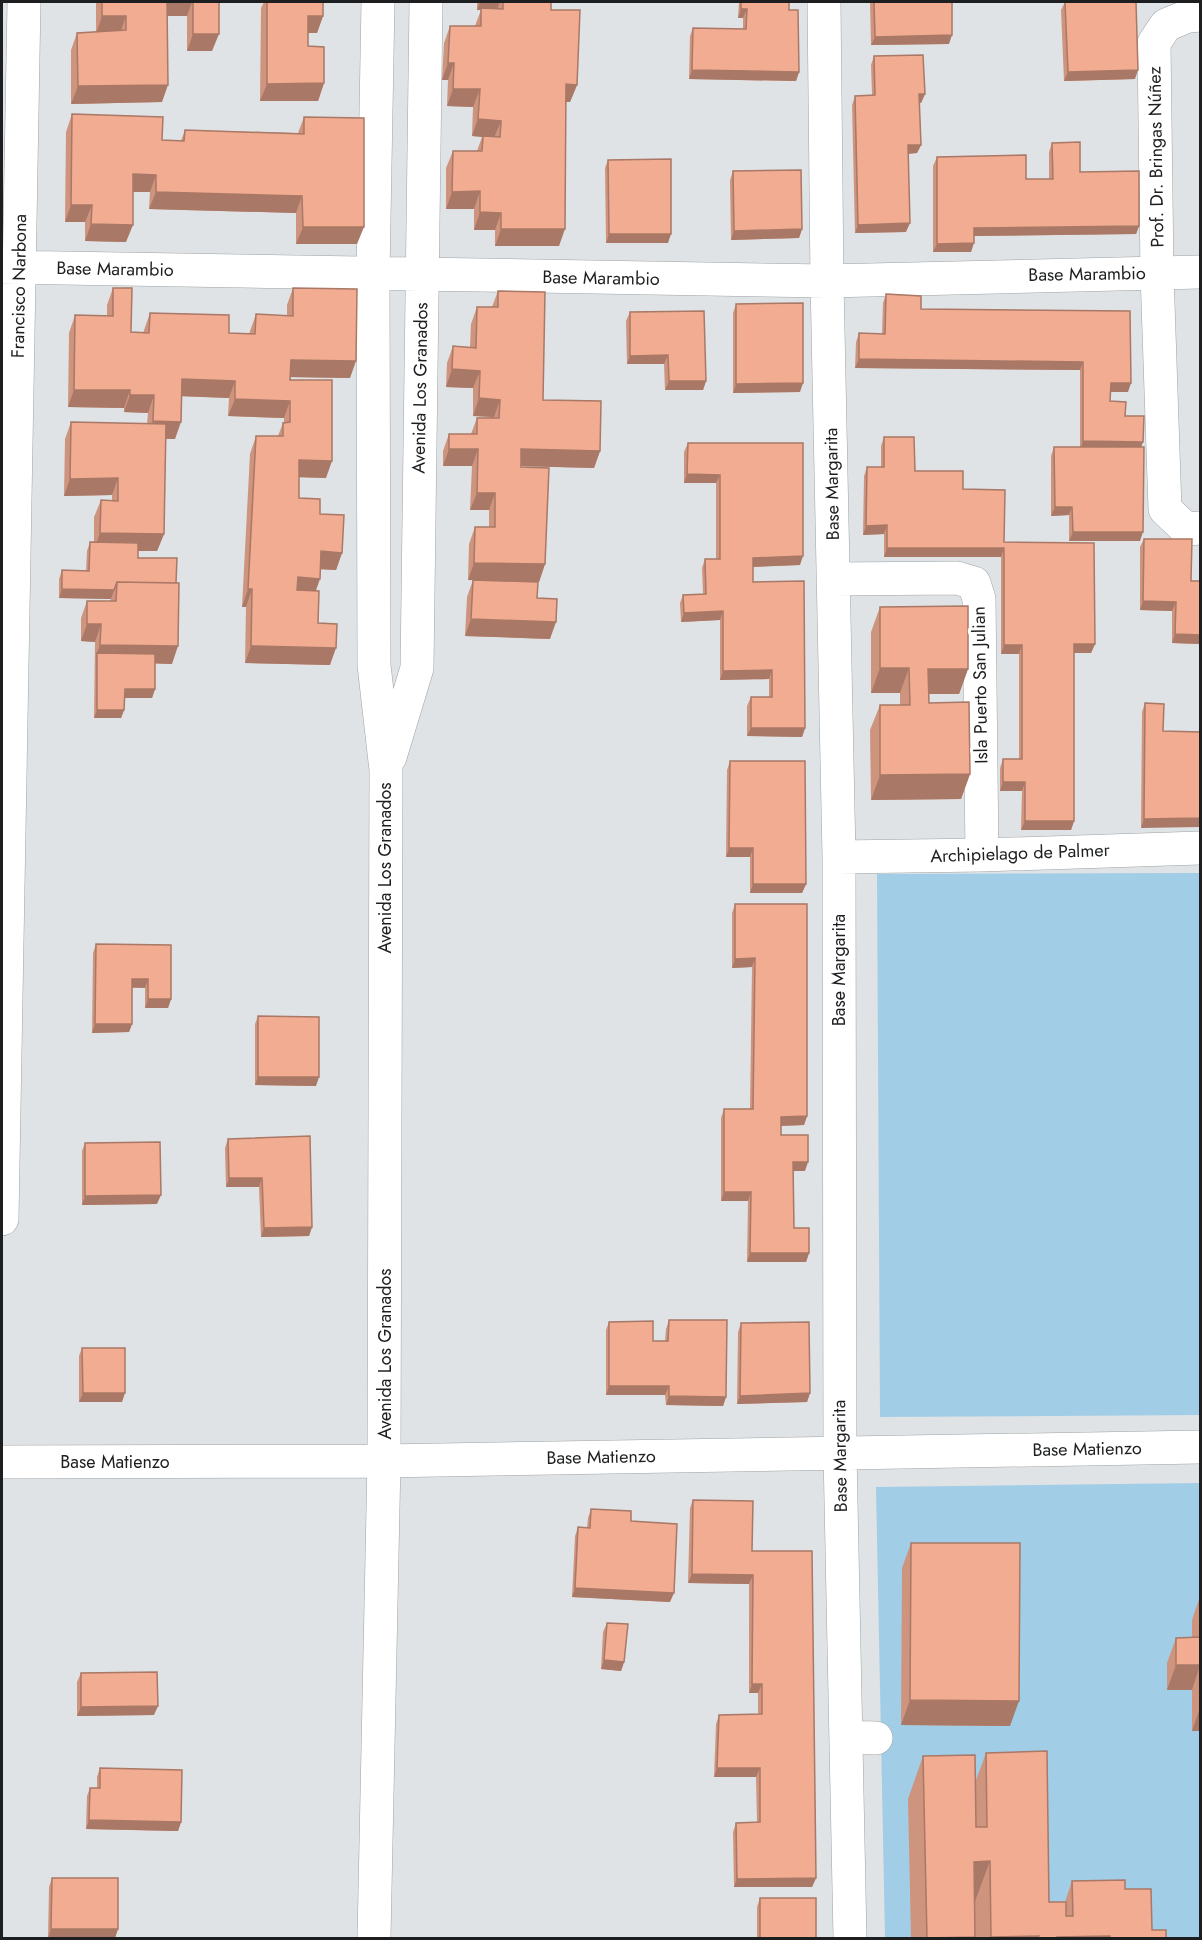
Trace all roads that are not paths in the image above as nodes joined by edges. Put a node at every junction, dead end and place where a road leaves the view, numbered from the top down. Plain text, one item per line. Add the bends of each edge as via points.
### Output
1 (24, 2) edge
2 (378, 2) edge
3 (426, 2) edge
4 (825, 2) edge
5 (1200, 15) edge
6 (10, 267) edge
7 (1200, 272) edge
8 (1157, 273) junction
9 (374, 274) junction
10 (421, 275) junction
11 (827, 281) junction
12 (1200, 528) edge
13 (834, 579) junction
14 (386, 770) junction
15 (1200, 848) edge
16 (982, 855) junction
17 (839, 857) junction
18 (2, 1219) edge
19 (1200, 1448) edge
20 (840, 1453) junction
21 (384, 1461) junction
22 (2, 1462) edge
23 (374, 1938) edge
24 (850, 1938) edge

1 - 6 street, Francisco Narbona
2 - 9 street, Avenida Los Granados
3 - 10 street, Avenida Los Granados
4 - 11 street, Base Margarita
5 - 8 street, Prof. Dr. Bringas Núñez via 1166,25 1154,44
6 - 9 street, Base Marambio
6 - 18 street, Francisco Narbona
7 - 8 street, Base Marambio
8 - 11 street, Base Marambio
8 - 12 street, Prof. Dr. Bringas Núñez via 1165,509 1186,529
9 - 10 street, Base Marambio
9 - 14 street, Avenida Los Granados via 374,665
10 - 11 street, Base Marambio
10 - 14 street, Avenida Los Granados via 417,668
11 - 13 street, Base Margarita
13 - 16 street, Isla Puerto San Julian via 957,578 974,583 979,599
13 - 17 street, Base Margarita
14 - 21 street, Avenida Los Granados
15 - 16 street, Archipielago de Palmer
16 - 17 street, Archipielago de Palmer
17 - 20 street, Base Margarita
19 - 20 street, Base Matienzo
20 - 21 street, Base Matienzo
20 - 24 street, Base Margarita via 861,1738
21 - 22 street, Base Matienzo
21 - 23 street, Avenida Los Granados

